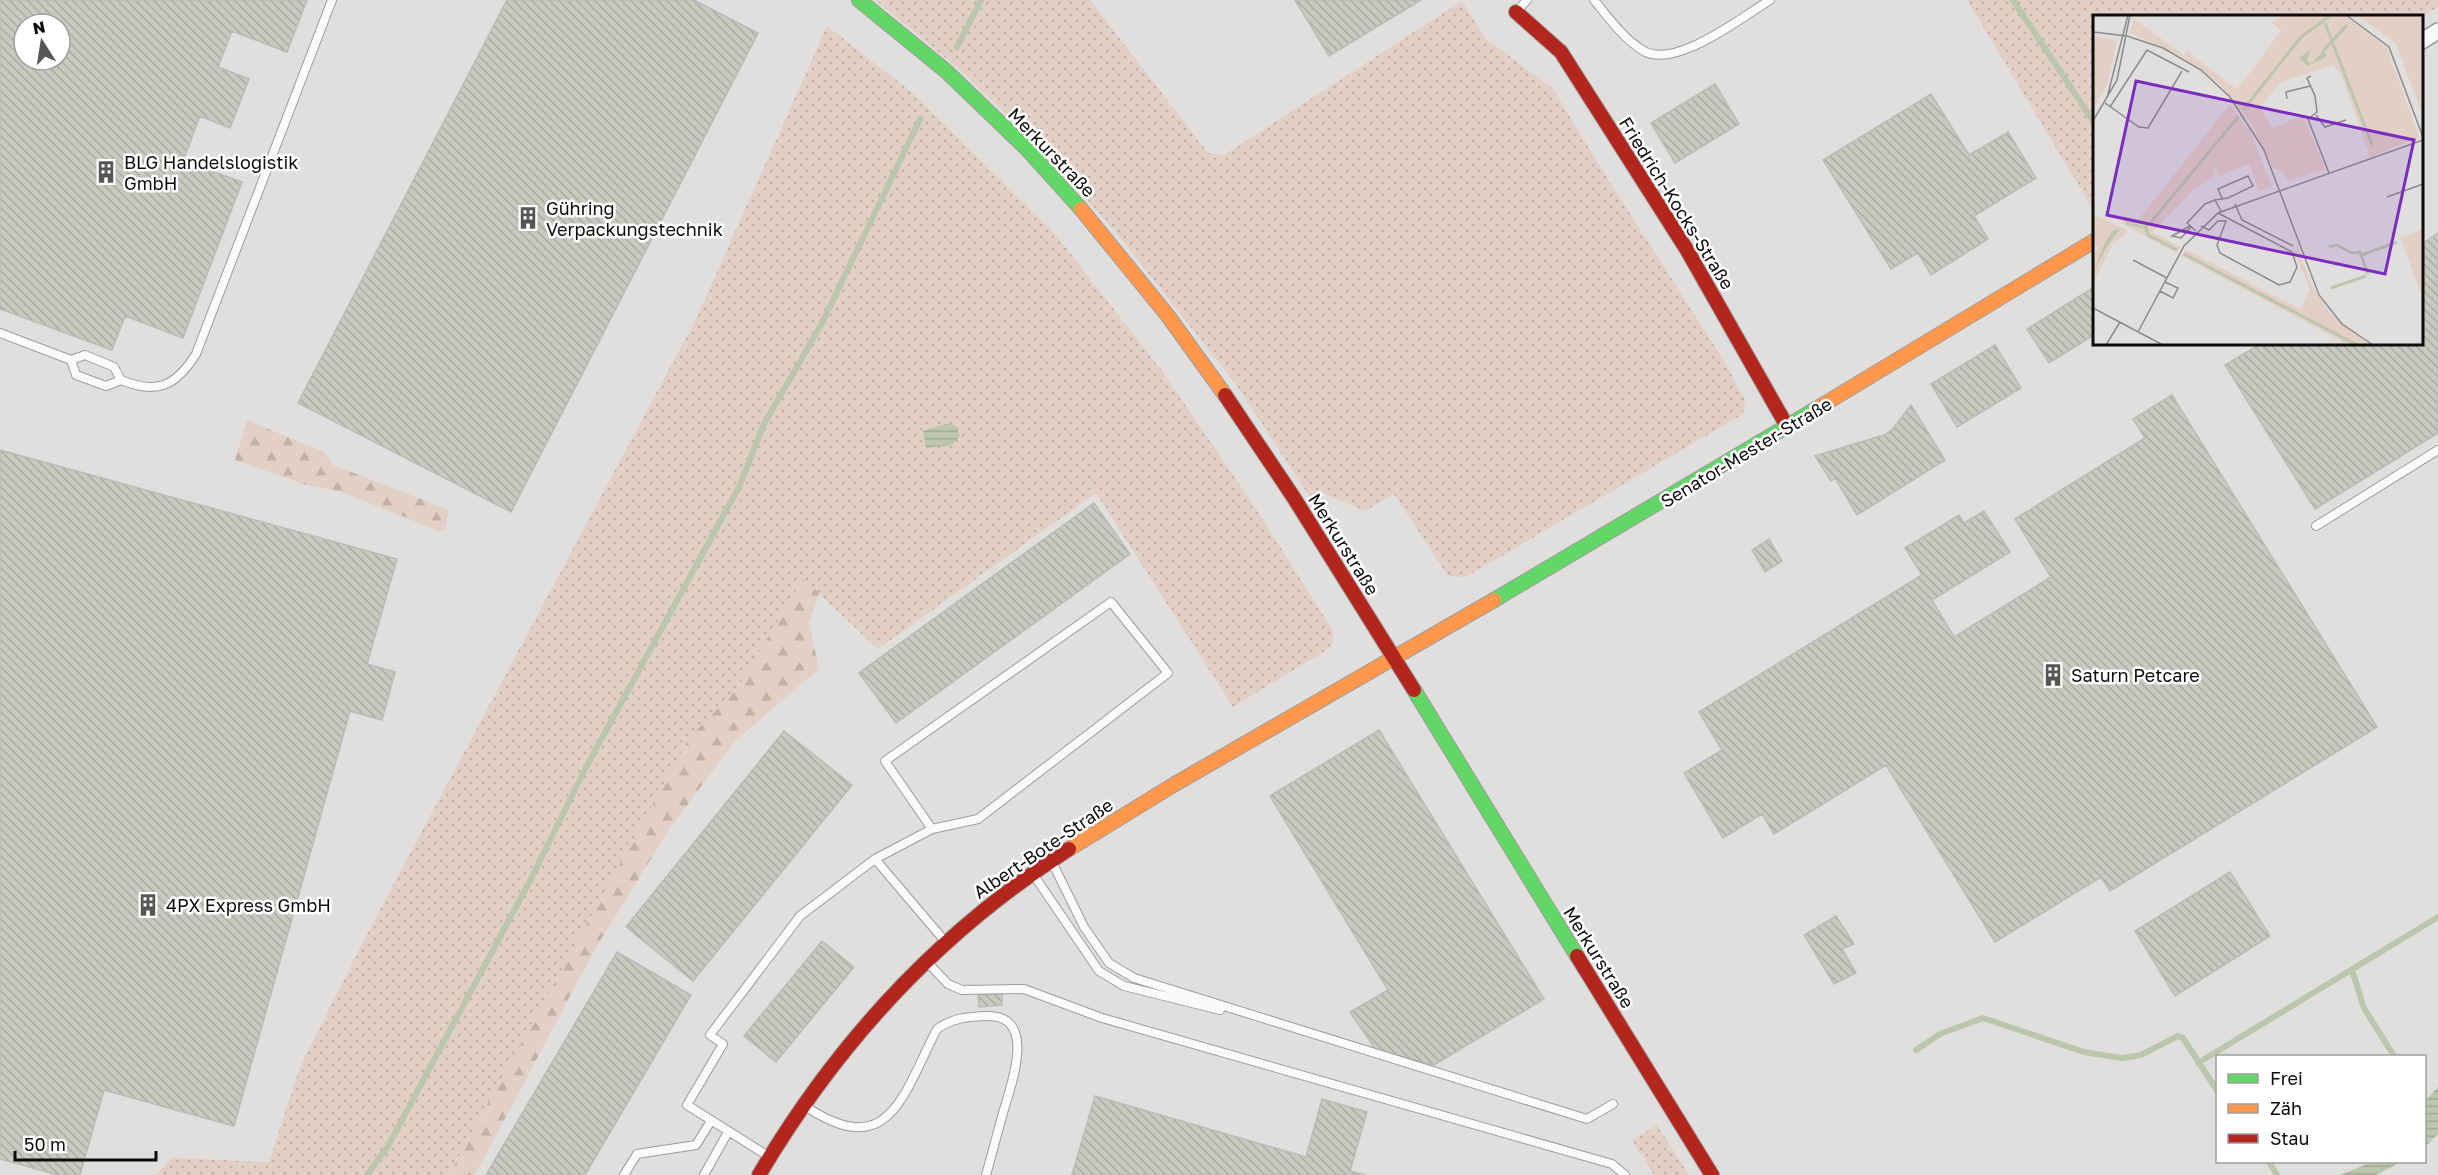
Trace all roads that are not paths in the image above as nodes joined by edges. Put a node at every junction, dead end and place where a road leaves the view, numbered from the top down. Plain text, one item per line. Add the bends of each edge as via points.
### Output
1 (332, 0) edge
2 (859, 0) edge
3 (1527, 0) edge
4 (1594, 0) edge
5 (1770, 0) edge
6 (1516, 12) joint
7 (2438, 31) edge
8 (2423, 40) edge
9 (2093, 242) edge
10 (0, 333) edge
11 (71, 360) junction
12 (121, 380) junction
13 (1788, 428) junction
14 (2438, 450) edge
15 (2316, 526) dead end
16 (1394, 658) junction
17 (932, 830) junction
18 (875, 859) junction
19 (1051, 861) junction
20 (1032, 873) junction
21 (946, 942) junction
22 (926, 960) junction
23 (1286, 1026) junction
24 (1613, 1104) dead end
25 (803, 1105) junction
26 (711, 1121) junction
27 (728, 1132) junction
28 (770, 1156) junction
29 (624, 1175) edge
30 (704, 1175) edge
31 (759, 1175) edge
32 (986, 1175) edge
33 (1625, 1175) edge
34 (1712, 1175) edge

1 - 12 lane via 196,354 184,374 163,386 136,387
2 - 16 street, Merkurstraße via 932,59 1035,158 1148,287 1247,425
3 - 6 lane
4 - 5 lane via 1626,37 1643,52 1654,54 1687,50
6 - 13 street, Friedrich-Kocks-Straße via 1562,52 1687,250
7 - 8 street
9 - 13 street, Senator-Mester-Straße
10 - 11 lane
11 - 12 lane via 86,355 114,367
11 - 12 lane via 76,375 106,386
13 - 16 street, Senator-Mester-Straße
14 - 15 lane
16 - 19 street, Albert-Bote-Straße via 1147,800
16 - 34 street, Merkurstraße
17 - 17 lane via 978,819 1168,673 1111,602 885,761
17 - 18 lane
18 - 21 lane
18 - 26 lane via 800,916 710,1035 723,1044 687,1105
19 - 20 street, Albert-Bote-Straße
19 - 23 lane via 1084,927 1109,963 1134,978
20 - 21 street, Albert-Bote-Straße
20 - 23 lane via 1099,970 1124,986
21 - 22 street, Albert-Bote-Straße
22 - 25 street, Albert-Bote-Straße via 872,1017
22 - 33 lane via 948,984 962,990 1024,989 1102,1018 1612,1164
23 - 24 lane via 1587,1119
25 - 28 street, Albert-Bote-Straße
25 - 32 lane via 845,1128 864,1128 883,1121 894,1110 937,1029 963,1017 1003,1018 1016,1035 1017,1065
26 - 27 lane
26 - 29 lane via 696,1145 637,1154
27 - 28 lane
27 - 30 lane
28 - 31 street, Albert-Bote-Straße

